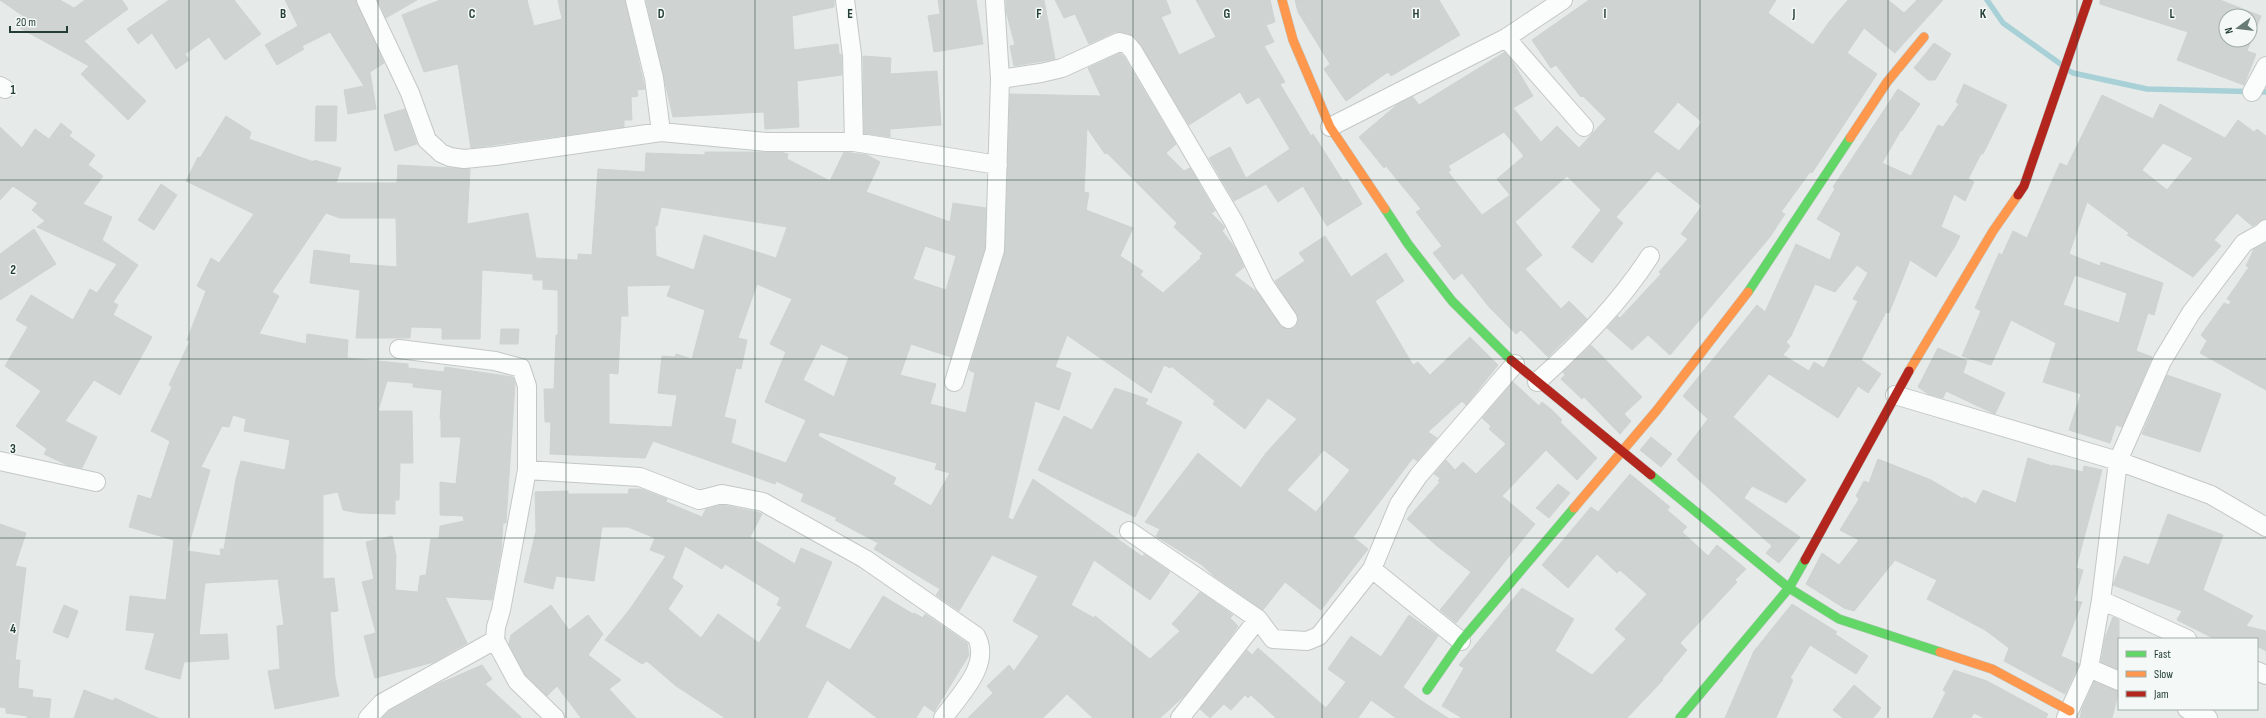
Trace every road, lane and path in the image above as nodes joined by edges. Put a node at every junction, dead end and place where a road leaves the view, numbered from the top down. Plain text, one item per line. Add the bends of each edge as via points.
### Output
1 (366, 0) edge
2 (635, 0) edge
3 (845, 0) edge
4 (995, 0) edge
5 (1282, 0) edge
6 (1563, 0) edge
7 (2088, 0) edge
8 (1924, 37) dead end
9 (1506, 38) junction
10 (1000, 79) junction
11 (1330, 127) junction
12 (1584, 127) dead end
13 (661, 132) junction
14 (854, 142) junction
15 (998, 165) junction
16 (2265, 232) edge
17 (1650, 256) dead end
18 (1288, 320) dead end
19 (399, 349) dead end
20 (1515, 364) junction
21 (954, 382) dead end
22 (1537, 382) junction
23 (1895, 395) junction
24 (1622, 451) junction
25 (0, 460) edge
26 (2118, 462) junction
27 (527, 470) junction
28 (96, 482) dead end
29 (2266, 527) edge
30 (1129, 531) dead end
31 (1372, 569) junction
32 (1789, 588) junction
33 (2101, 600) junction
34 (1258, 619) junction
35 (2184, 638) edge
36 (495, 640) junction
37 (1461, 641) junction
38 (2088, 668) junction
39 (2118, 681) edge
40 (1427, 690) dead end
41 (2189, 710) edge
42 (2068, 715) edge
43 (1687, 716) edge
44 (368, 718) edge
45 (555, 718) edge
46 (943, 718) edge
47 (1180, 718) edge
48 (2208, 718) edge

1 - 13 street via 410,93 427,140 441,153 464,159
2 - 13 street via 654,78
3 - 14 street via 852,55
4 - 10 street
5 - 11 street via 1293,40
6 - 9 street
7 - 23 street via 2024,186 1993,231
8 - 24 street via 1887,82 1744,299
9 - 11 street
9 - 12 street
10 - 15 street
10 - 18 street via 1041,74 1062,68 1119,42 1127,44 1234,222 1266,288
11 - 20 street via 1408,244 1452,301
13 - 14 street via 766,142
14 - 15 street
15 - 21 street via 995,250
16 - 26 street via 2244,243 2191,313 2162,360
17 - 22 street via 1634,280 1578,345
19 - 27 street via 495,361 521,368 527,386
20 - 22 street
20 - 31 street via 1415,480 1399,504
22 - 24 street
23 - 26 street
23 - 32 street
24 - 32 street
24 - 37 street
25 - 28 street
26 - 29 street via 2211,495
26 - 33 street
27 - 36 street
27 - 46 street via 640,477 699,500 722,494 763,502 865,559 976,636 981,645 982,656 972,677
30 - 34 street
31 - 34 street via 1318,636 1307,641 1273,639
31 - 37 street
32 - 42 street via 1839,618 1992,669
32 - 43 street
33 - 35 street
33 - 38 street
34 - 47 street
36 - 44 street via 382,703
36 - 45 street via 518,681
37 - 40 street
38 - 39 street
38 - 42 street
41 - 48 street

